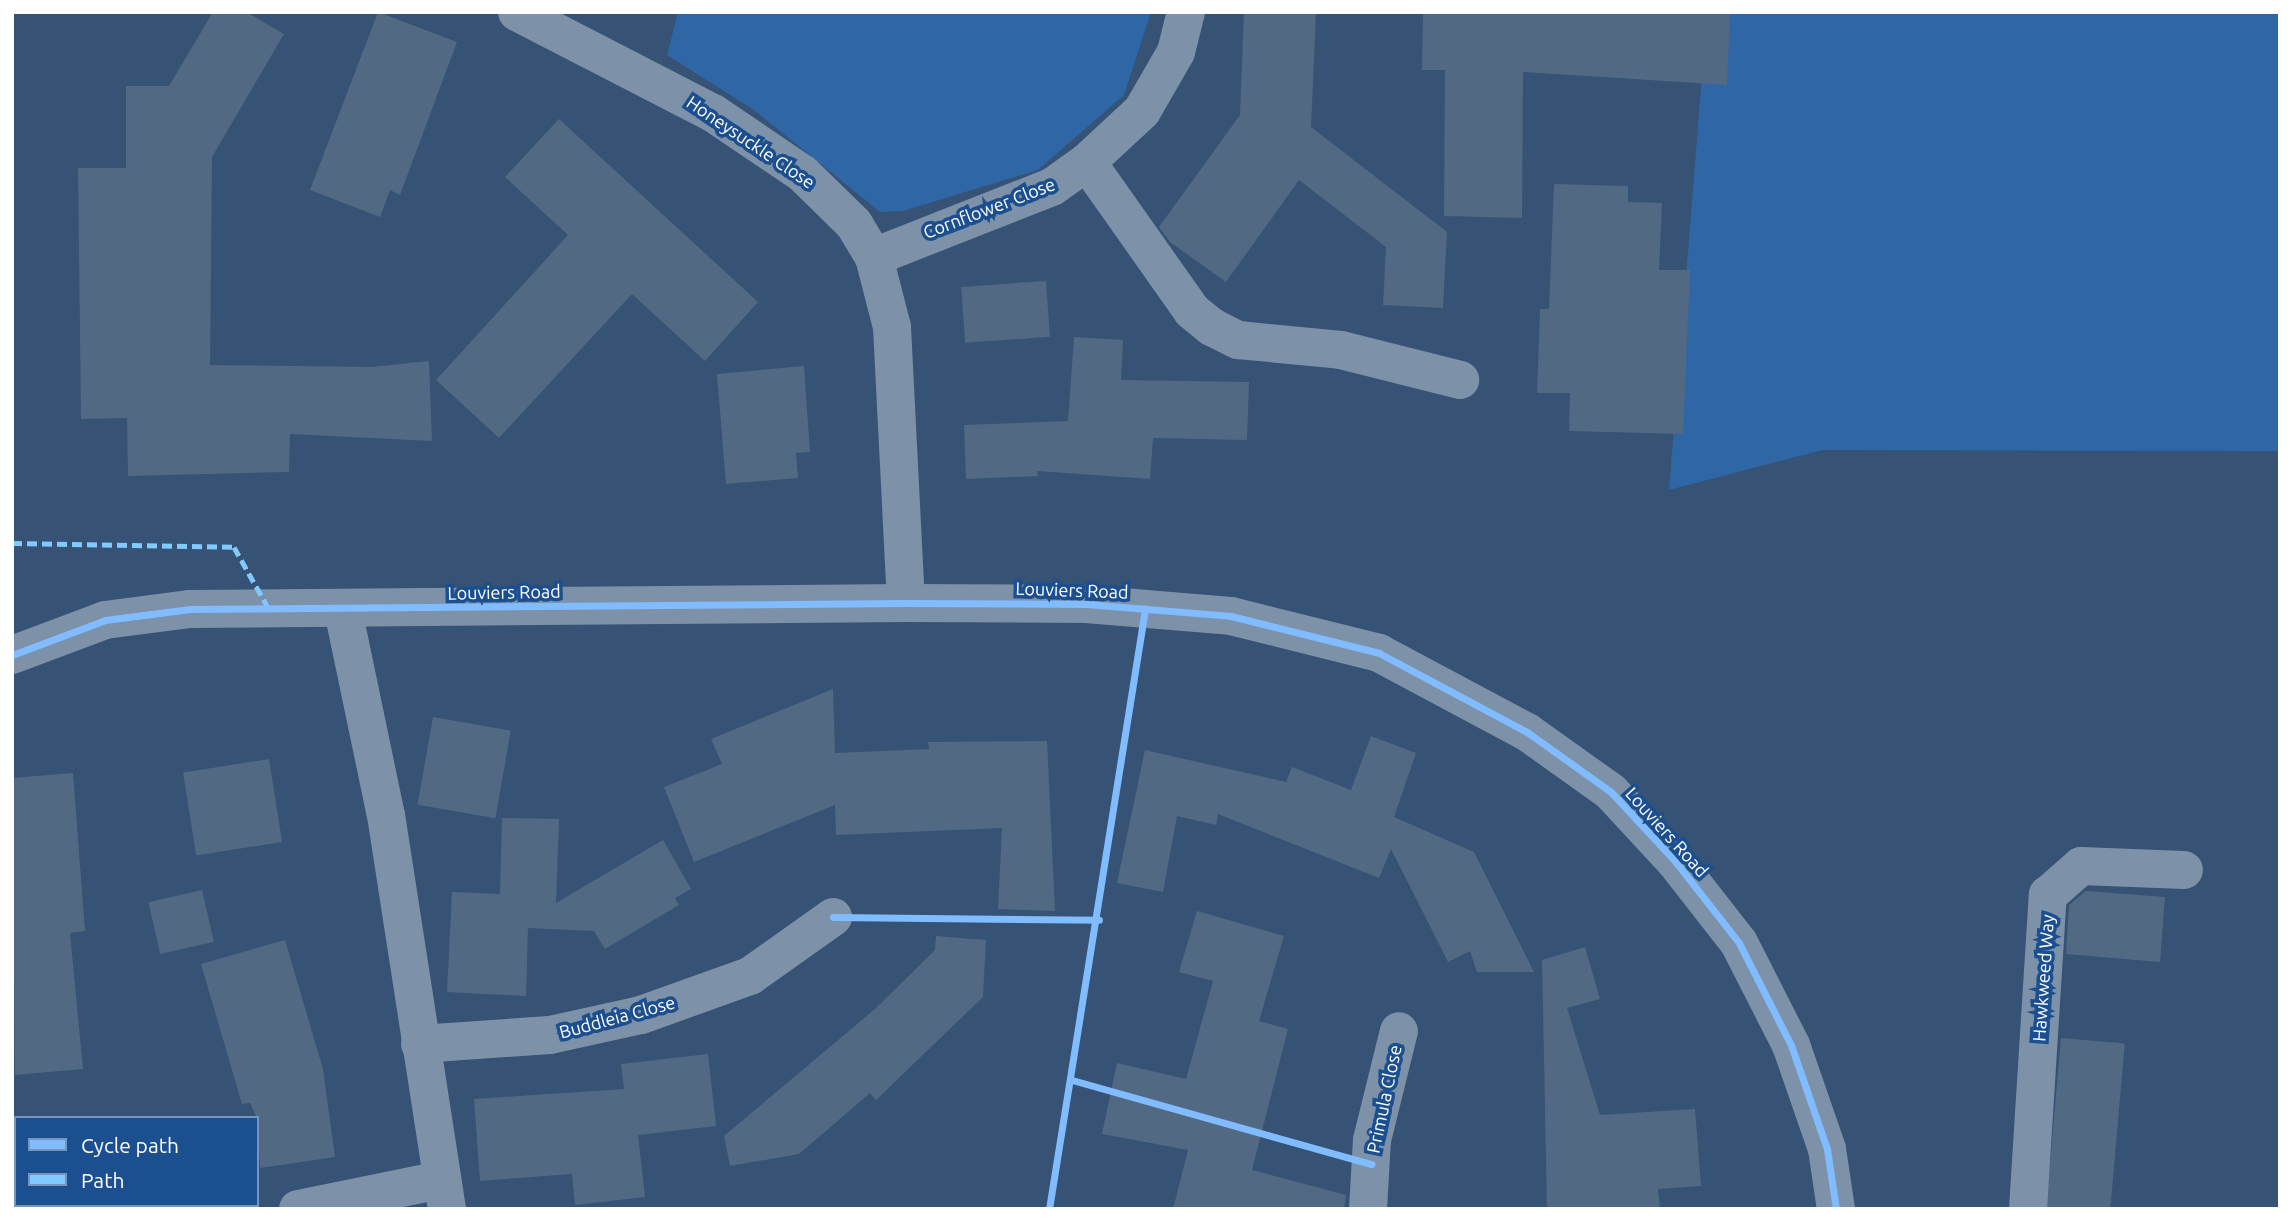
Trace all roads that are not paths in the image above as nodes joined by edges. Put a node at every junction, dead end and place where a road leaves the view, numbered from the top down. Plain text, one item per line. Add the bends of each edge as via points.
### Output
1 (517, 12) edge
2 (1186, 12) edge
3 (1087, 162) junction
4 (874, 257) junction
5 (1460, 380) dead end
6 (906, 603) junction
7 (343, 610) junction
8 (12, 655) edge
9 (2185, 870) dead end
10 (833, 917) dead end
11 (1399, 1031) dead end
12 (420, 1044) junction
13 (444, 1194) edge
14 (298, 1209) edge
15 (1368, 1209) edge
16 (1836, 1209) edge
17 (2028, 1209) edge

1 - 4 street, Honeysuckle Close via 713,113 783,160 831,199
2 - 3 street, Cornflower Close via 1176,52 1142,111
3 - 4 street, Cornflower Close via 1052,187
3 - 5 street via 1192,311 1212,327 1238,340 1341,350
4 - 6 street, Honeysuckle Close via 886,290 899,400
6 - 7 street, Louviers Road
6 - 16 street, Louviers Road via 1086,604 1231,616 1379,653 1527,732 1611,792 1739,943 1791,1045 1827,1149
7 - 8 street, Louviers Road via 190,609 106,620
7 - 12 street via 386,815
9 - 17 street, Hawkweed Way via 2081,866 2048,895
10 - 12 street, Buddleia Close via 750,976 641,1015 550,1035
11 - 15 street, Primula Close via 1372,1140
12 - 13 street
13 - 14 street

